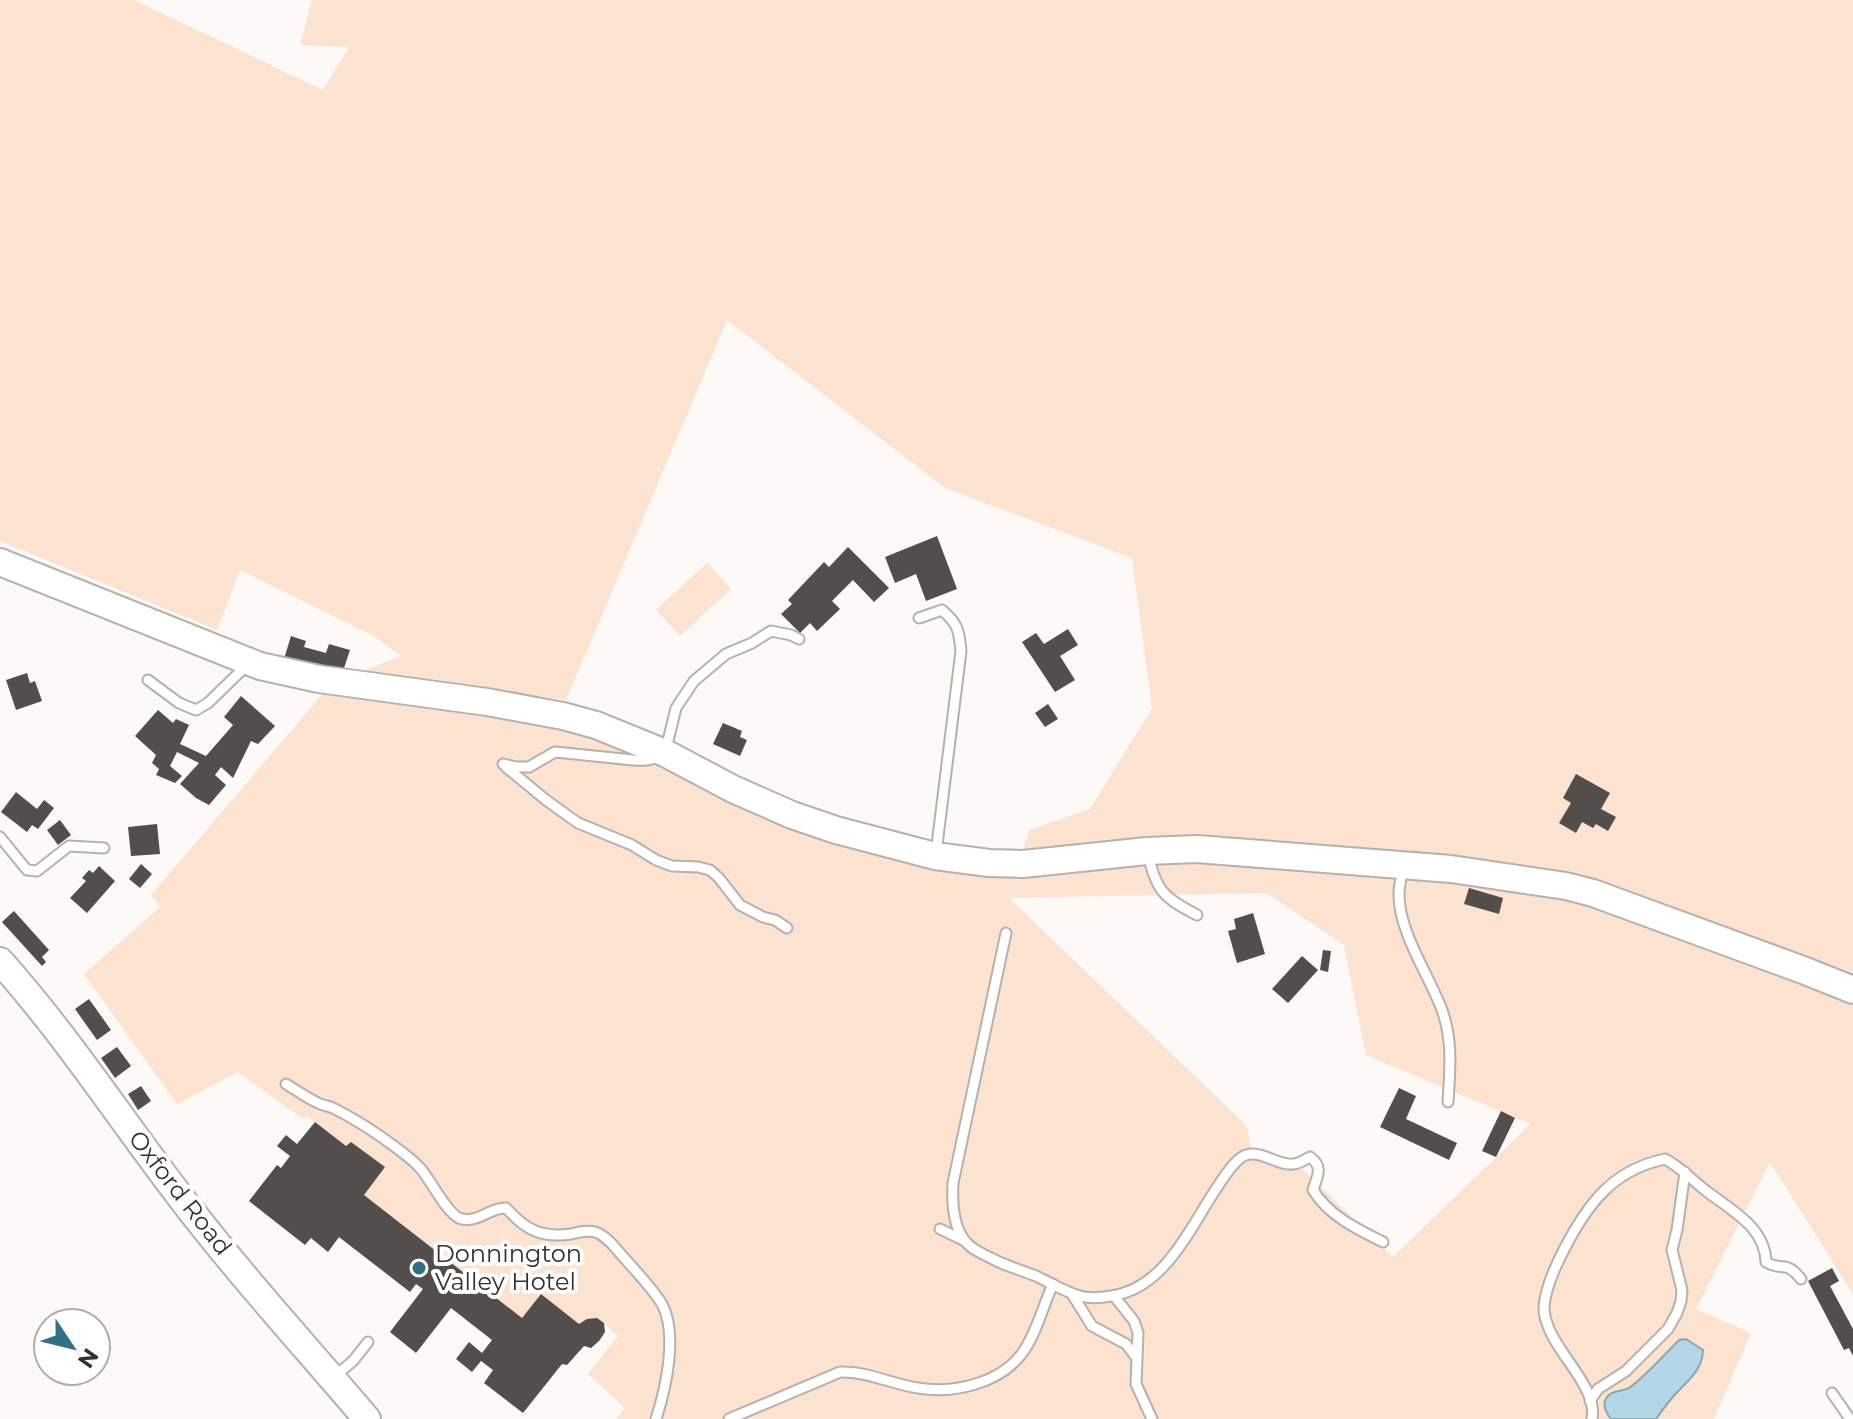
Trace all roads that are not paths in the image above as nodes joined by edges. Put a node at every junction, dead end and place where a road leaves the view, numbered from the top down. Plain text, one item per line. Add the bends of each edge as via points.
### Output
1 (0, 562) edge
2 (919, 618) dead end
3 (799, 639) dead end
4 (251, 662) junction
5 (148, 680) dead end
6 (665, 753) junction
7 (0, 837) edge
8 (104, 848) dead end
9 (1147, 851) junction
10 (935, 856) junction
11 (1403, 865) junction
12 (1197, 915) dead end
13 (787, 928) dead end
14 (1006, 933) dead end
15 (0, 961) edge
16 (1853, 990) edge
17 (286, 1084) dead end
18 (1448, 1102) dead end
19 (1685, 1172) junction
20 (940, 1229) dead end
21 (965, 1241) junction
22 (1383, 1242) dead end
23 (1801, 1279) dead end
24 (1053, 1284) junction
25 (1071, 1293) junction
26 (1114, 1296) junction
27 (368, 1342) dead end
28 (1136, 1357) junction
29 (332, 1379) junction
30 (1832, 1393) dead end
31 (1590, 1401) junction
32 (367, 1419) edge
33 (656, 1419) edge
34 (729, 1419) edge
35 (1152, 1419) edge
36 (1592, 1419) edge
37 (1850, 1419) edge

1 - 4 main road
2 - 10 lane via 942,610 955,621 961,651
3 - 6 lane via 771,631 726,654 694,681 676,708
4 - 5 lane via 196,710
4 - 6 main road via 289,674 563,716
6 - 10 main road via 792,815
6 - 13 lane via 645,761 555,752 529,767 503,764 578,823 672,866 710,870 740,905
7 - 8 lane via 27,870 37,871 69,846
9 - 10 main road via 1023,864
9 - 11 main road via 1197,849
9 - 12 lane via 1159,889
11 - 16 main road via 1509,876 1593,893
11 - 18 lane via 1399,895 1404,923 1442,1010 1451,1050
14 - 21 lane via 953,1183 955,1216
15 - 29 main road, Oxford Road via 81,1059 183,1201
17 - 33 lane via 399,1150 461,1219 506,1208 535,1233 591,1232 604,1237 649,1286 667,1316 668,1360
19 - 23 lane via 1753,1228 1762,1239 1766,1262 1792,1269
19 - 31 lane via 1672,1250 1682,1290 1677,1313 1668,1329
19 - 31 lane via 1665,1159 1643,1164 1621,1178 1585,1215 1558,1260 1545,1317
20 - 21 lane
21 - 24 lane via 991,1259
22 - 26 lane via 1317,1198 1313,1190 1320,1168 1313,1158 1287,1164 1246,1155 1168,1262 1141,1286
24 - 25 lane
24 - 34 lane via 1023,1352 997,1375 933,1390 856,1371 840,1372
25 - 26 lane
25 - 28 lane via 1092,1326 1126,1344
26 - 28 lane via 1134,1321
27 - 29 lane
28 - 35 lane via 1136,1384
29 - 32 main road, Oxford Road
30 - 37 lane
31 - 36 lane

